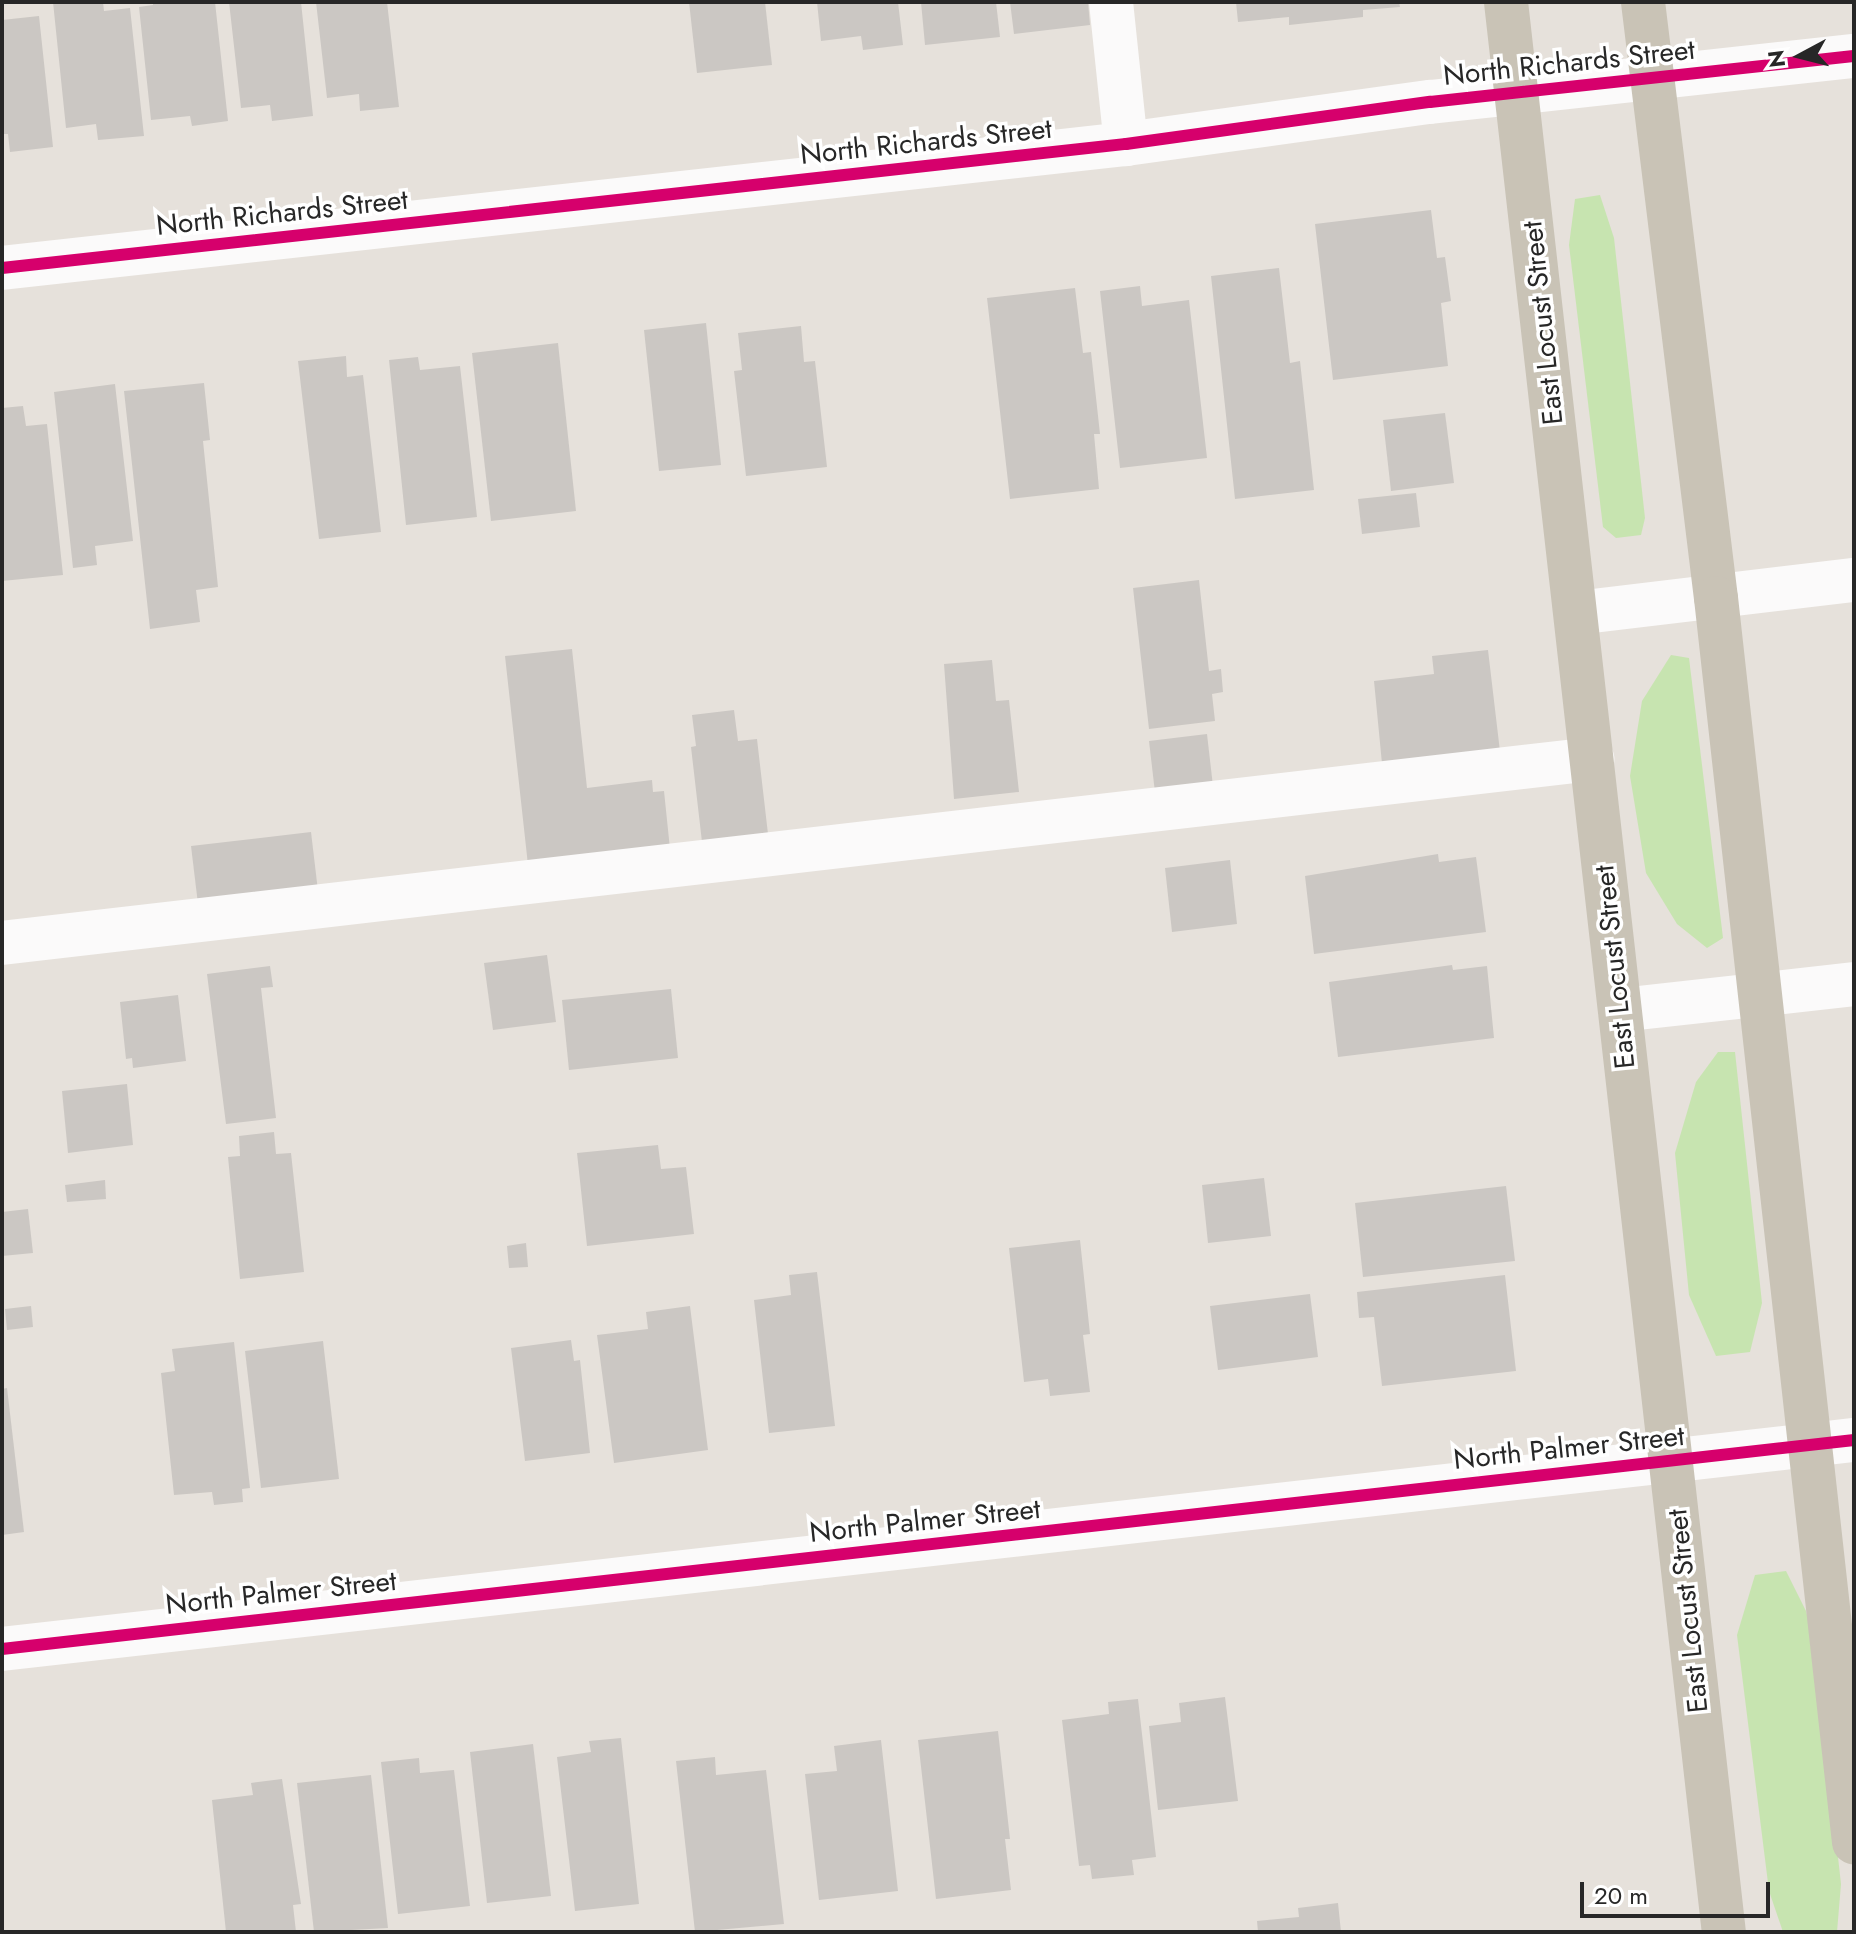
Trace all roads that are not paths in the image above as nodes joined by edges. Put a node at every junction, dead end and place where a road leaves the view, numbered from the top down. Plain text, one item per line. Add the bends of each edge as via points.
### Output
1 (1111, 2) edge
2 (1506, 2) edge
3 (1643, 2) edge
4 (1854, 56) edge
5 (1651, 78) junction
6 (1517, 93) junction
7 (1126, 144) junction
8 (2, 268) edge
9 (1854, 580) edge
10 (1716, 598) junction
11 (1576, 613) junction
12 (1592, 759) junction
13 (2, 943) edge
14 (1854, 984) edge
15 (1760, 996) junction
16 (1620, 1010) junction
17 (1854, 1440) edge
18 (1810, 1445) junction
19 (1671, 1461) junction
20 (2, 1649) edge
21 (1854, 1842) edge
22 (1724, 1932) edge

1 - 7 street
2 - 6 main road, East Locust Street
3 - 5 main road
4 - 5 street, North Richards Street
5 - 6 street, North Richards Street
5 - 10 main road
6 - 7 street, North Richards Street
6 - 11 main road, East Locust Street
7 - 8 street, North Richards Street
9 - 10 street
10 - 11 street
10 - 15 main road
11 - 12 main road, East Locust Street
12 - 13 street
12 - 16 main road, East Locust Street
14 - 15 street
15 - 16 street
15 - 18 main road
16 - 19 main road, East Locust Street
17 - 18 street, North Palmer Street
18 - 19 street, North Palmer Street
18 - 21 main road
19 - 20 street, North Palmer Street
19 - 22 main road, East Locust Street

